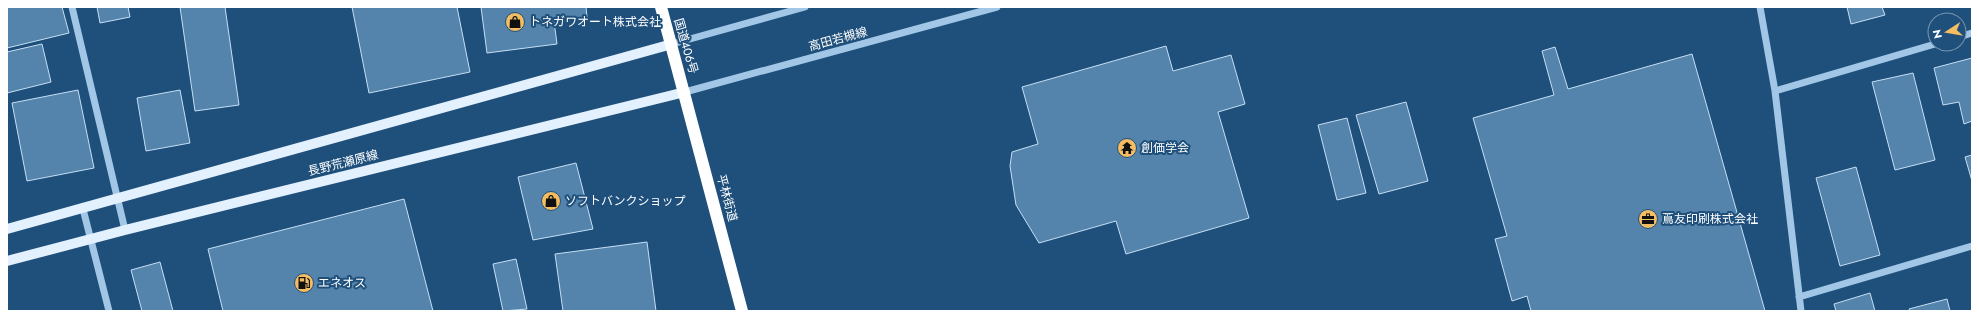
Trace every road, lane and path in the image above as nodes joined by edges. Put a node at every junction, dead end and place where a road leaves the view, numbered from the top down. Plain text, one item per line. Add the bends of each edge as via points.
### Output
1 (72, 7) edge
2 (661, 7) edge
3 (805, 7) edge
4 (997, 7) edge
5 (1760, 7) edge
6 (672, 44) junction
7 (1927, 46) edge
8 (1775, 91) junction
9 (685, 92) junction
10 (118, 200) junction
11 (84, 209) junction
12 (7, 229) edge
13 (125, 230) junction
14 (91, 240) junction
15 (1972, 246) edge
16 (7, 261) edge
17 (1799, 298) junction
18 (109, 311) edge
19 (742, 311) edge
20 (1801, 311) edge

1 - 10 street
2 - 6 highway, 国道406号
3 - 6 street
4 - 9 street, 高田若槻線
5 - 8 street
6 - 9 highway, 国道406号
6 - 10 main road, 長野荒瀬原線
7 - 8 street
8 - 17 street
9 - 13 main road, 長野荒瀬原線
9 - 19 highway, 平林街道
10 - 11 main road, 長野荒瀬原線
10 - 13 street
11 - 12 main road, 長野荒瀬原線
11 - 14 street
13 - 14 main road, 長野荒瀬原線
14 - 16 main road, 長野荒瀬原線
14 - 18 street
15 - 17 street
17 - 20 street

